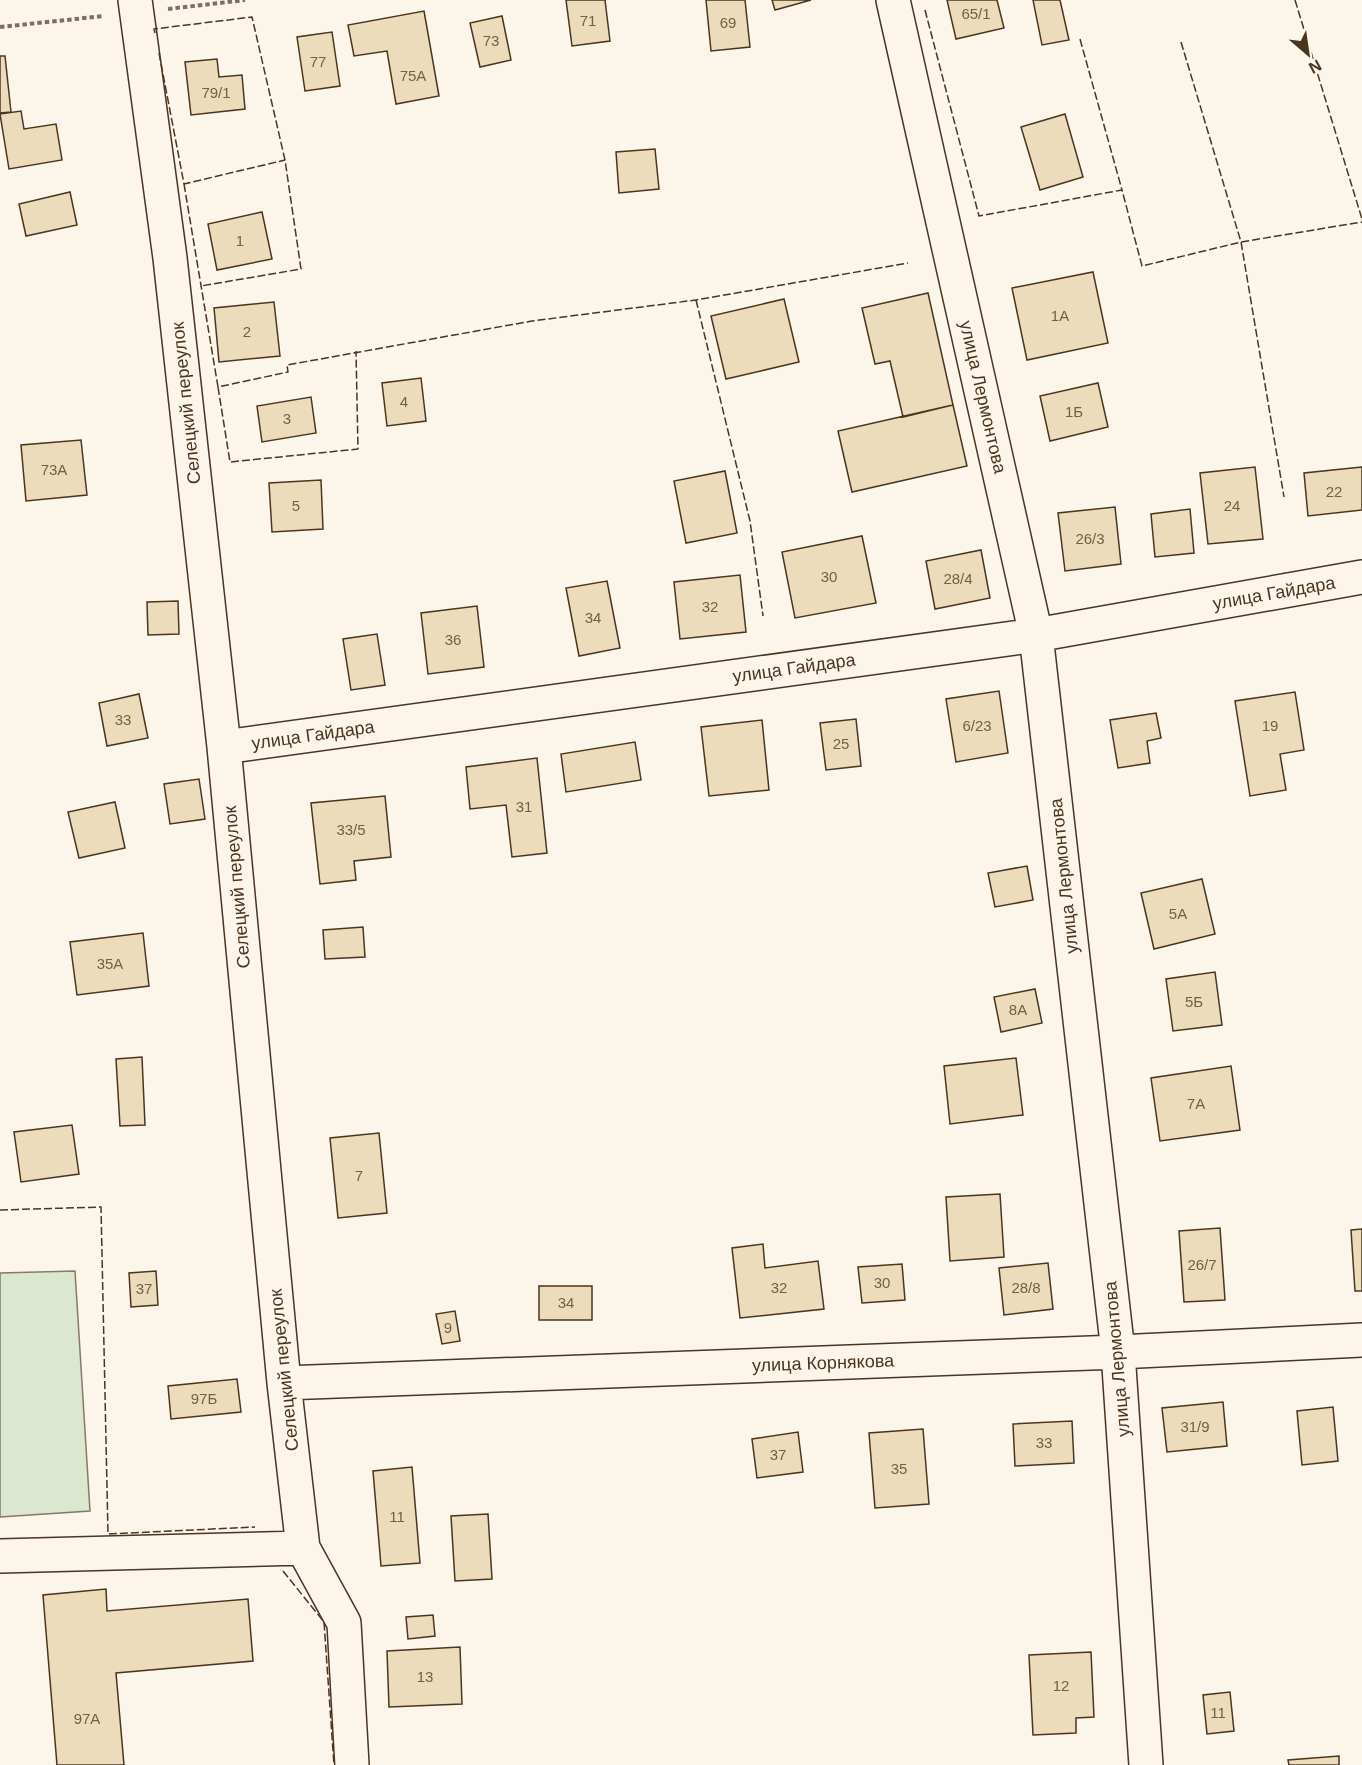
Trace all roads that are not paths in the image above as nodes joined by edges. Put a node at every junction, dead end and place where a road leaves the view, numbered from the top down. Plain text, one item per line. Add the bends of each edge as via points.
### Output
1 (135, 0) edge
2 (893, 0) edge
3 (1362, 577) edge
4 (1036, 635) junction
5 (224, 747) junction
6 (1362, 1340) edge
7 (1118, 1352) junction
8 (284, 1383) junction
9 (303, 1548) junction
10 (0, 1556) edge
11 (352, 1765) edge
12 (1146, 1765) edge

1 - 5 street, Селецкий переулок via 170,258
2 - 4 street, улица Лермонтова
3 - 4 street, улица Гайдара
4 - 5 street, улица Гайдара
4 - 7 street, улица Лермонтова
5 - 8 street, Селецкий переулок
6 - 7 street, улица Корнякова
7 - 8 street, улица Корнякова
7 - 12 street, улица Лермонтова
8 - 9 street, Селецкий переулок
9 - 10 street
9 - 11 street, Селецкий переулок via 344,1623

